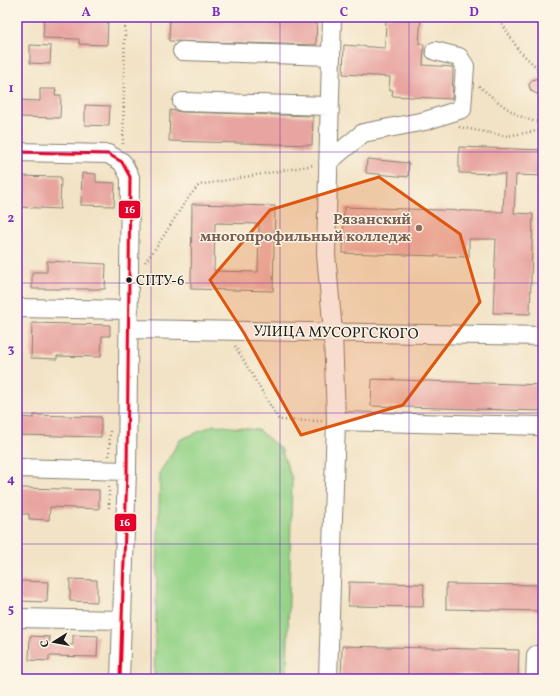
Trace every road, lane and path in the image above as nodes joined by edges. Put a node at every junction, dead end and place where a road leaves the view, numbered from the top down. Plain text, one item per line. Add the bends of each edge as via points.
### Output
1 (125, 17) edge
2 (332, 17) edge
3 (498, 17) edge
4 (435, 50) dead end
5 (182, 51) dead end
6 (331, 56) junction
7 (543, 73) edge
8 (479, 85) dead end
9 (182, 102) dead end
10 (329, 106) junction
11 (543, 123) edge
12 (454, 126) dead end
13 (543, 130) edge
14 (17, 152) edge
15 (328, 162) junction
16 (126, 170) junction
17 (130, 281) junction
18 (17, 308) edge
19 (129, 310) junction
20 (129, 329) junction
21 (225, 330) junction
22 (333, 332) junction
23 (543, 336) edge
24 (336, 421) junction
25 (110, 424) dead end
26 (540, 426) dead end
27 (17, 468) edge
28 (118, 471) junction
29 (108, 510) dead end
30 (17, 618) edge
31 (122, 620) junction
32 (536, 655) dead end
33 (120, 679) edge
34 (328, 679) edge
35 (535, 679) edge

1 - 16 path
2 - 6 street
3 - 7 path via 519,51
4 - 15 street via 459,57 465,66 462,109 425,121 363,133
5 - 6 street
6 - 10 street
8 - 11 path via 498,102 529,122
9 - 10 street
10 - 15 street
12 - 13 path via 506,136
14 - 16 street via 108,154
15 - 17 path via 199,185 157,247
15 - 22 street via 326,254
16 - 17 street
17 - 19 street
18 - 19 street
19 - 20 street
20 - 21 street, УЛИЦА МУСОРГСКОГО
20 - 28 street
21 - 22 street, УЛИЦА МУСОРГСКОГО
21 - 24 path via 279,420
22 - 23 street, УЛИЦА МУСОРГСКОГО
22 - 24 street
24 - 26 street
24 - 34 street
25 - 28 path
27 - 28 street
28 - 29 path
28 - 31 street
30 - 31 street
31 - 33 street
32 - 35 street

